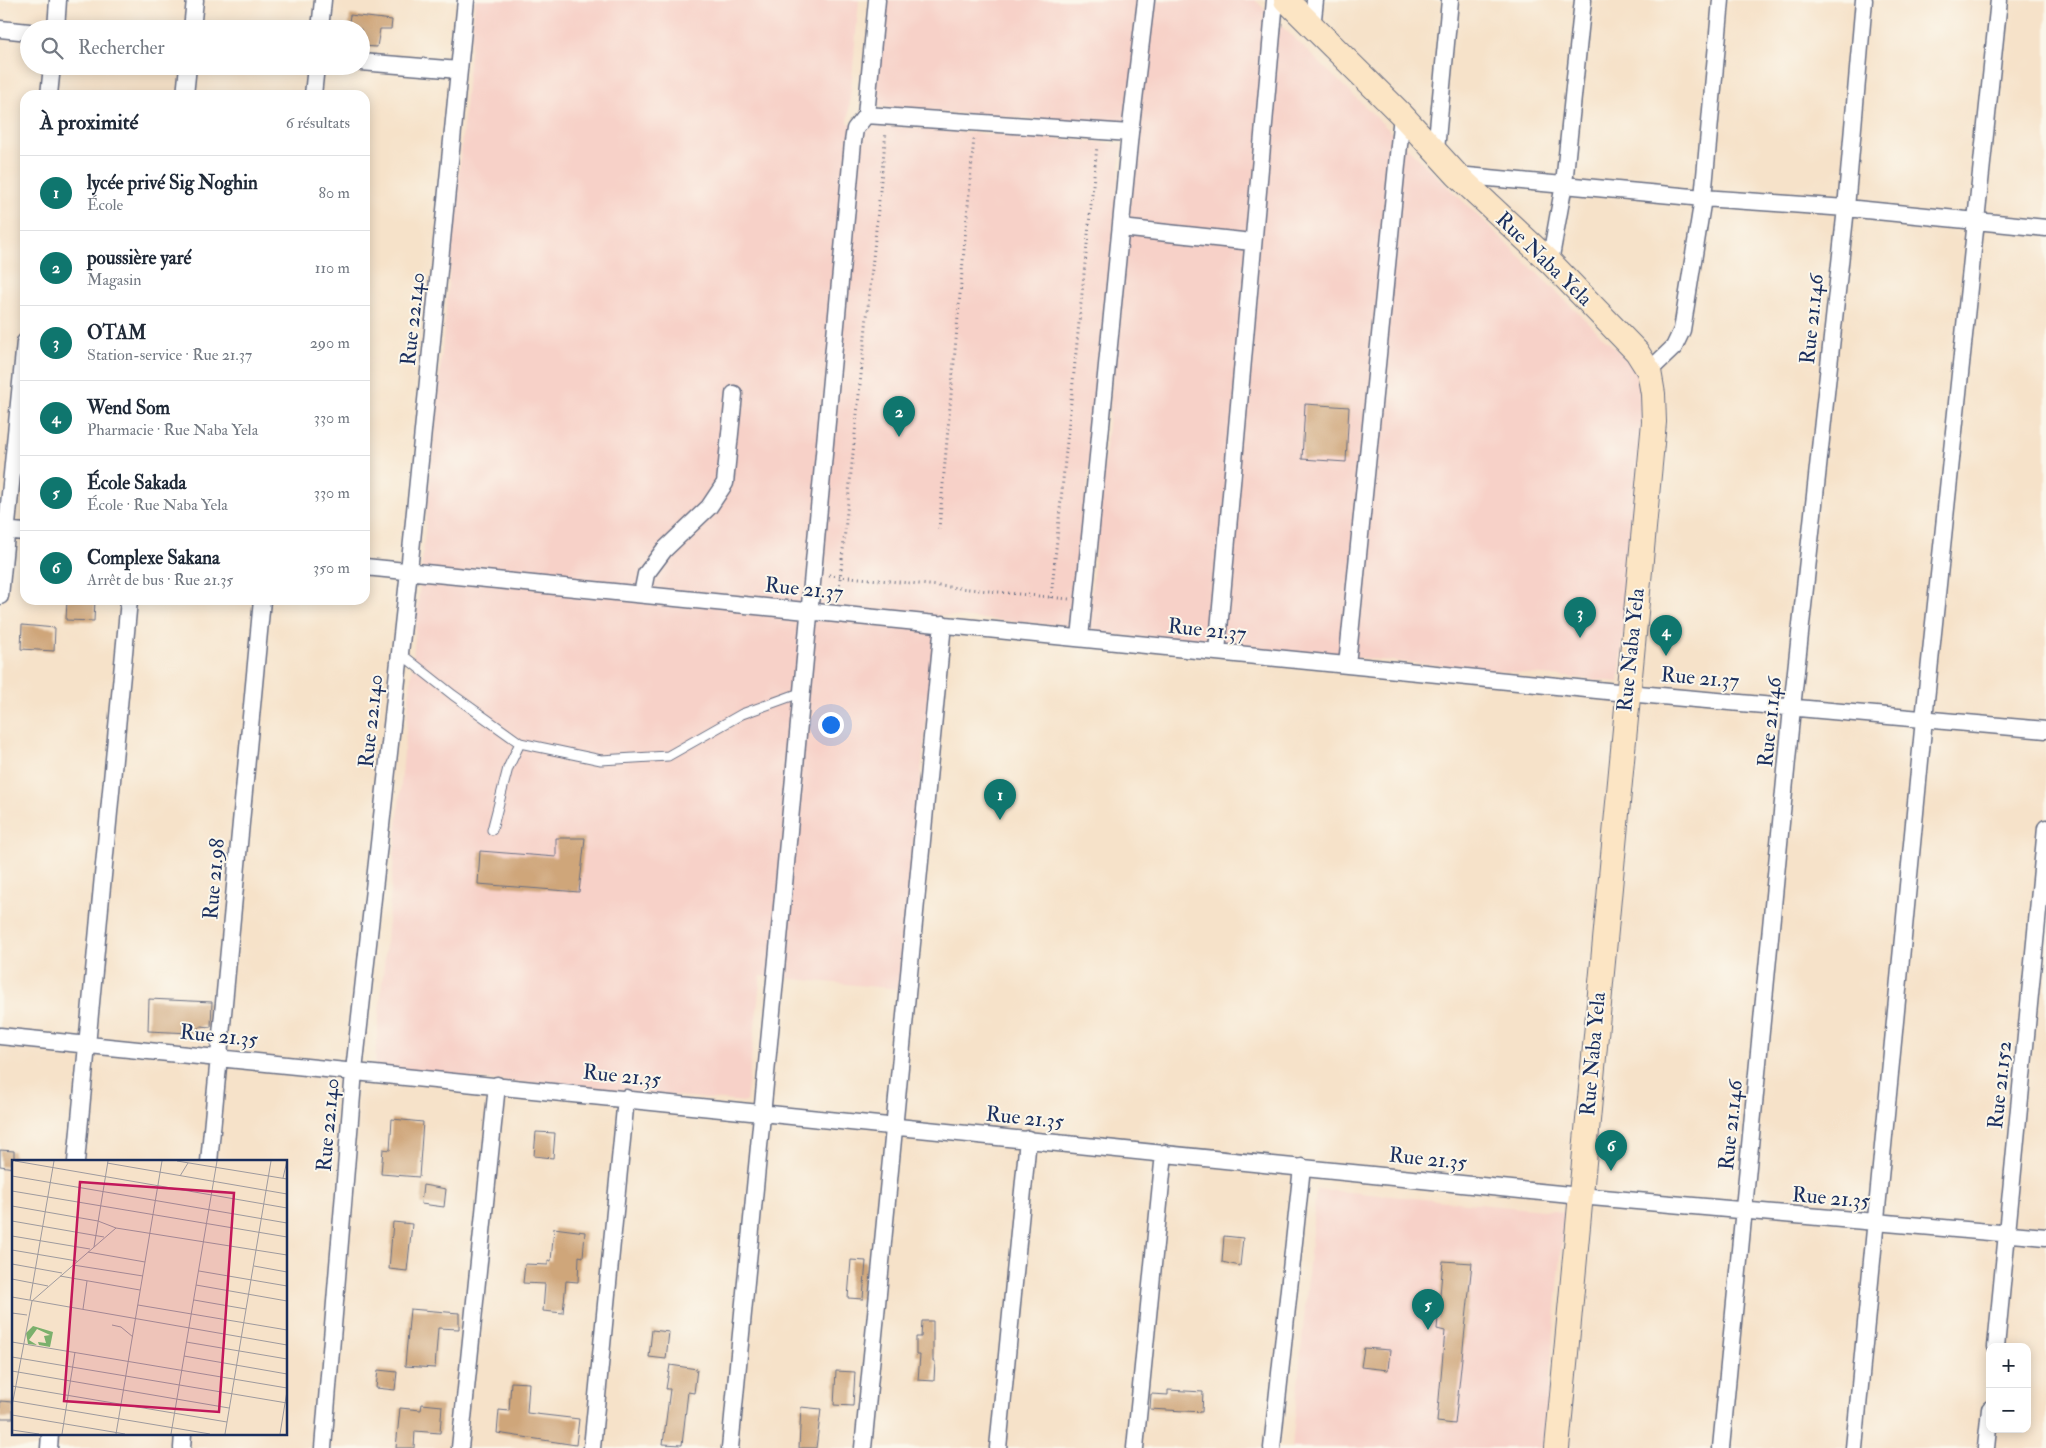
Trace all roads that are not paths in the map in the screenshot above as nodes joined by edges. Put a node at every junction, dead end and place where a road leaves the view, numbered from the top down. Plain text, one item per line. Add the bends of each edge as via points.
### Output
1 (58, 0) edge
2 (195, 0) edge
3 (323, 0) edge
4 (466, 0) edge
5 (877, 0) edge
6 (1146, 0) edge
7 (1275, 0) edge
8 (1286, 0) edge
9 (1315, 0) edge
10 (1450, 0) edge
11 (1583, 0) edge
12 (1721, 0) edge
13 (1864, 0) edge
14 (1999, 0) edge
15 (57, 20) edge
16 (193, 20) edge
17 (321, 20) edge
18 (1312, 28) junction
19 (0, 29) edge
20 (20, 31) edge
21 (370, 63) edge
22 (459, 70) junction
23 (51, 75) edge
24 (187, 75) edge
25 (315, 75) edge
26 (50, 90) edge
27 (186, 90) edge
28 (314, 90) edge
29 (866, 115) junction
30 (1402, 115) junction
31 (1130, 133) junction
32 (1436, 150) junction
33 (1457, 175) junction
34 (1564, 184) junction
35 (1703, 198) junction
36 (1846, 208) junction
37 (1976, 221) junction
38 (1121, 228) junction
39 (2046, 228) edge
40 (1252, 242) junction
41 (1550, 262) junction
42 (1649, 371) junction
43 (20, 385) edge
44 (734, 394) dead end
45 (3, 530) edge
46 (20, 532) edge
47 (370, 567) edge
48 (409, 571) junction
49 (642, 594) junction
50 (0, 596) edge
51 (129, 605) edge
52 (262, 605) edge
53 (807, 611) junction
54 (943, 624) junction
55 (1080, 638) junction
56 (1217, 652) junction
57 (400, 653) junction
58 (1346, 665) junction
59 (800, 693) junction
60 (1626, 693) junction
61 (1792, 708) junction
62 (1924, 719) junction
63 (2046, 730) edge
64 (520, 742) junction
65 (2046, 828) edge
66 (492, 830) dead end
67 (0, 1036) edge
68 (87, 1044) junction
69 (218, 1058) junction
70 (354, 1070) junction
71 (497, 1085) junction
72 (626, 1098) junction
73 (764, 1112) junction
74 (893, 1126) junction
75 (1028, 1139) junction
76 (1164, 1153) junction
77 (76, 1160) edge
78 (209, 1160) edge
79 (1302, 1167) junction
80 (1580, 1196) junction
81 (1744, 1211) junction
82 (1876, 1223) junction
83 (2007, 1235) junction
84 (2046, 1238) edge
85 (1996, 1343) edge
86 (1988, 1433) edge
87 (323, 1448) edge
88 (460, 1448) edge
89 (592, 1448) edge
90 (730, 1448) edge
91 (862, 1448) edge
92 (998, 1448) edge
93 (1135, 1448) edge
94 (1272, 1448) edge
95 (1557, 1448) edge
96 (1721, 1448) edge
97 (1854, 1448) edge
98 (1986, 1448) edge

1 - 15 street
2 - 16 street
3 - 17 street
4 - 22 street, Rue 22.140
5 - 29 street
6 - 31 street
7 - 40 street
8 - 18 street, Rue Naba Yela
9 - 18 street
10 - 32 street
11 - 34 street
12 - 35 street
13 - 36 street, Rue 21.146
14 - 37 street
18 - 30 street, Rue Naba Yela
19 - 20 street
21 - 22 street
22 - 48 street, Rue 22.140
23 - 26 street
24 - 27 street
25 - 28 street
29 - 31 street
29 - 53 street via 855,129 853,142
30 - 32 street, Rue Naba Yela
30 - 58 street
31 - 38 street
32 - 33 street, Rue Naba Yela
33 - 34 street
33 - 41 street, Rue Naba Yela
34 - 35 street
34 - 41 street
35 - 36 street
35 - 42 street via 1682,330 1674,347
36 - 37 street
36 - 61 street, Rue 21.146
37 - 39 street
37 - 62 street
38 - 40 street
38 - 55 street
40 - 56 street
41 - 42 street, Rue Naba Yela via 1637,352
42 - 60 street, Rue Naba Yela via 1654,422
43 - 45 street
44 - 49 street via 725,483 709,507 664,550 646,574
45 - 46 street
45 - 50 street
47 - 48 street, Rue 21.37
48 - 49 street, Rue 21.37
48 - 57 street, Rue 22.140
49 - 53 street, Rue 21.37
51 - 68 street
52 - 69 street, Rue 21.98
53 - 54 street, Rue 21.37
53 - 59 street
54 - 55 street, Rue 21.37
54 - 74 street
55 - 56 street, Rue 21.37
56 - 58 street, Rue 21.37
57 - 64 lane
57 - 70 street, Rue 22.140
58 - 60 street, Rue 21.37
59 - 64 lane via 742,714 668,756 601,760
59 - 73 street
60 - 61 street, Rue 21.37
60 - 80 street, Rue Naba Yela
61 - 62 street, Rue 21.37
61 - 81 street, Rue 21.146
62 - 63 street, Rue 21.37
62 - 82 street
64 - 66 lane via 508,768
65 - 83 street, Rue 21.152
67 - 68 street, Rue 21.35
68 - 69 street, Rue 21.35
68 - 77 street
69 - 70 street, Rue 21.35
69 - 78 street, Rue 21.98
70 - 71 street, Rue 21.35
70 - 87 street, Rue 22.140
71 - 72 street, Rue 21.35
71 - 88 street
72 - 73 street, Rue 21.35
72 - 89 street
73 - 74 street, Rue 21.35
73 - 90 street
74 - 75 street, Rue 21.35
74 - 91 street
75 - 76 street, Rue 21.35
75 - 92 street
76 - 79 street, Rue 21.35
76 - 93 street
79 - 80 street, Rue 21.35
79 - 94 street
80 - 81 street, Rue 21.35
80 - 95 street, Rue Naba Yela
81 - 82 street, Rue 21.35
81 - 96 street, Rue 21.146
82 - 83 street, Rue 21.35
82 - 97 street
83 - 84 street, Rue 21.35
83 - 85 street, Rue 21.152
86 - 98 street

